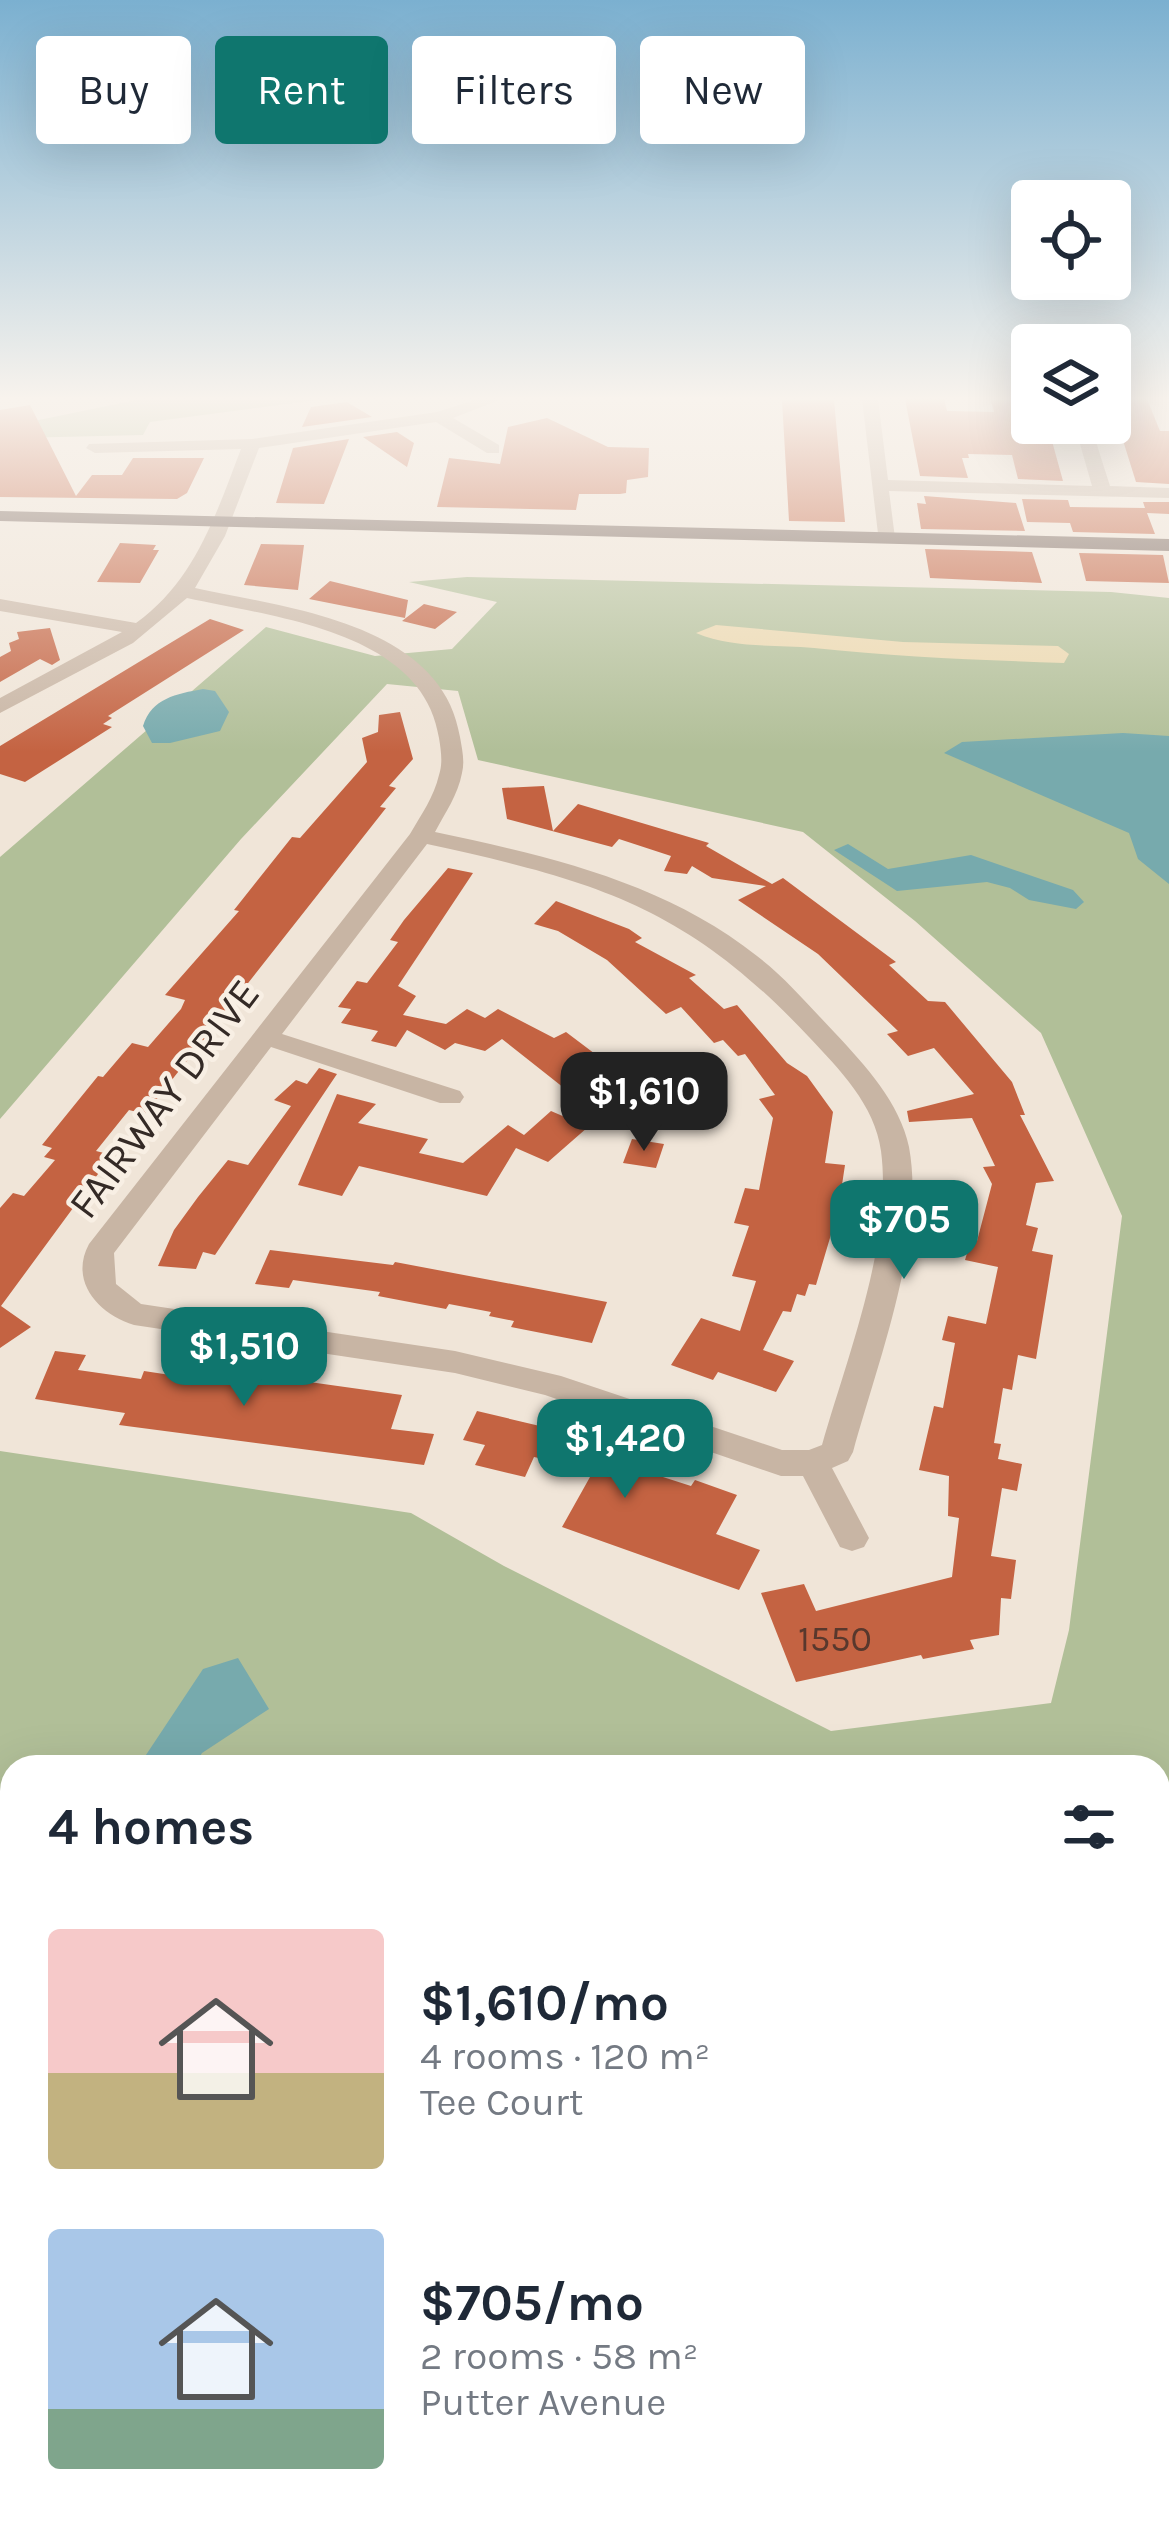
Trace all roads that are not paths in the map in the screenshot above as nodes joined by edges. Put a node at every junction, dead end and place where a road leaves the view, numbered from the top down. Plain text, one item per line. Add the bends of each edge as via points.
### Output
1 (0, 517) edge
2 (223, 517) edge
3 (884, 517) edge
4 (221, 523) junction
5 (886, 538) junction
6 (1169, 544) edge
7 (184, 591) junction
8 (0, 605) edge
9 (138, 629) junction
10 (0, 707) edge
11 (421, 836) junction
12 (266, 1036) junction
13 (450, 1096) dead end
14 (813, 1463) junction
15 (852, 1538) dead end

1 - 4 main road
2 - 4 street
3 - 5 street
4 - 5 main road
4 - 7 street
5 - 6 main road
7 - 9 street
7 - 11 street, FAIRWAY DRIVE via 350,633 413,665 443,715 454,760
8 - 9 street
9 - 10 street
11 - 12 street, FAIRWAY DRIVE
11 - 14 street via 595,879 715,937 761,971 870,1091 895,1144 895,1216 836,1452
12 - 13 street
12 - 14 street, FAIRWAY DRIVE via 100,1251 99,1288 117,1306 190,1325 455,1362 550,1384 781,1463
14 - 15 street

